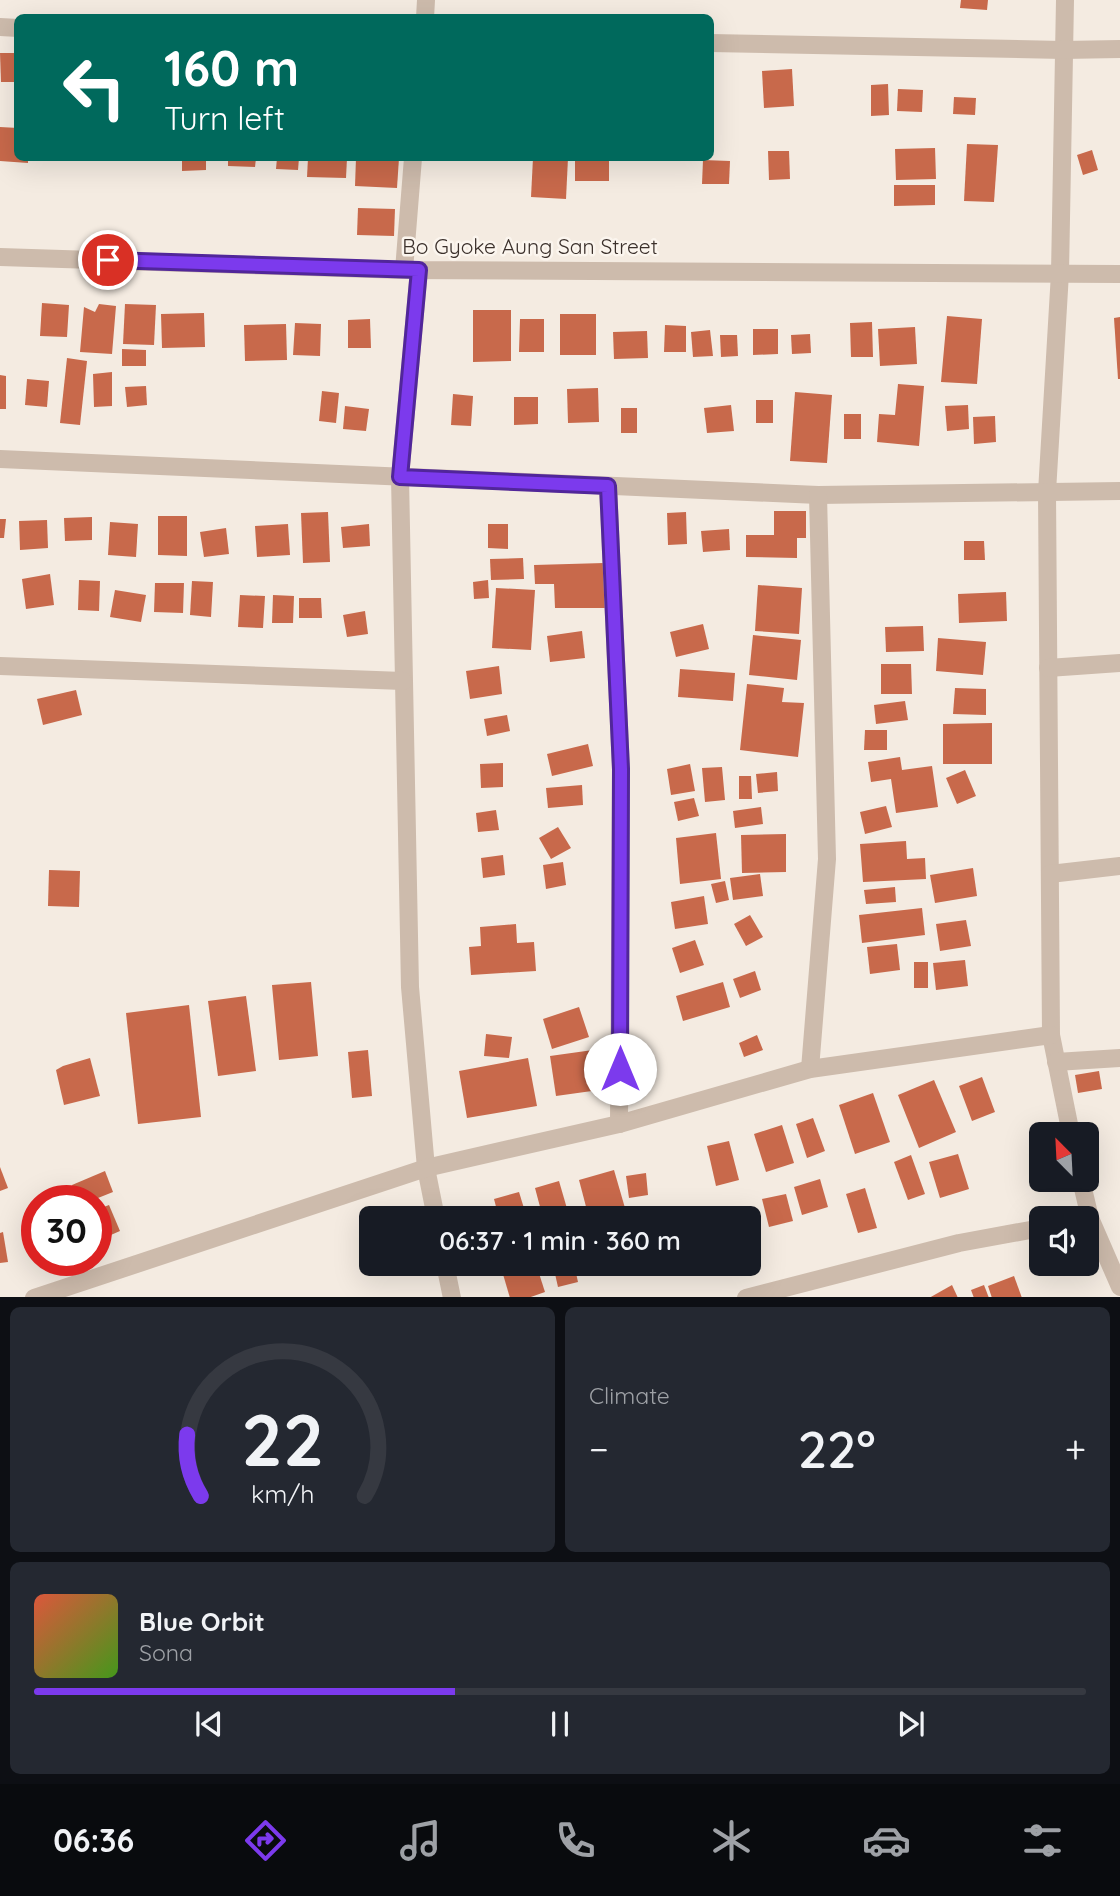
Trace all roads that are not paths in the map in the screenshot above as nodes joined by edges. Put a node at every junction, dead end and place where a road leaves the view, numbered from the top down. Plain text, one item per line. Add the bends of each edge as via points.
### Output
1 (1065, 0) edge
2 (714, 43) edge
3 (1120, 48) edge
4 (1063, 50) junction
5 (413, 161) edge
6 (0, 257) edge
7 (412, 270) junction
8 (1060, 273) junction
9 (1120, 274) edge
10 (0, 459) edge
11 (400, 477) junction
12 (608, 486) junction
13 (1120, 491) edge
14 (1047, 492) junction
15 (818, 495) junction
16 (1120, 663) edge
17 (0, 666) edge
18 (1048, 668) junction
19 (403, 681) junction
20 (1120, 866) edge
21 (1050, 874) junction
22 (1051, 1035) junction
23 (1120, 1058) edge
24 (1056, 1062) junction
25 (810, 1069) junction
26 (1068, 1122) edge
27 (619, 1124) junction
28 (426, 1168) junction
29 (434, 1206) edge
30 (1029, 1230) edge
31 (1099, 1242) edge
32 (448, 1276) edge
33 (1120, 1287) edge
34 (34, 1297) edge
35 (452, 1297) edge
36 (746, 1297) edge

1 - 4 street
2 - 4 street
3 - 4 street
4 - 8 street
5 - 7 street
6 - 7 street, Bo Gyoke Aung San Street
7 - 8 street, Bo Gyoke Aung San Street
7 - 11 street
8 - 9 street, Bo Gyoke Aung San Street
8 - 14 street
10 - 11 street
11 - 12 street
11 - 19 street
12 - 15 street
12 - 27 street via 621,769
13 - 14 street
14 - 15 street
14 - 18 street
15 - 25 street via 827,859
16 - 18 street
17 - 19 street
18 - 21 street
19 - 28 street via 410,987
20 - 21 street
21 - 22 street
22 - 24 street
22 - 25 street
23 - 24 street
24 - 26 street
25 - 27 street
27 - 28 street
28 - 29 street
28 - 34 street
30 - 36 street via 959,1243
31 - 33 street
32 - 35 street

